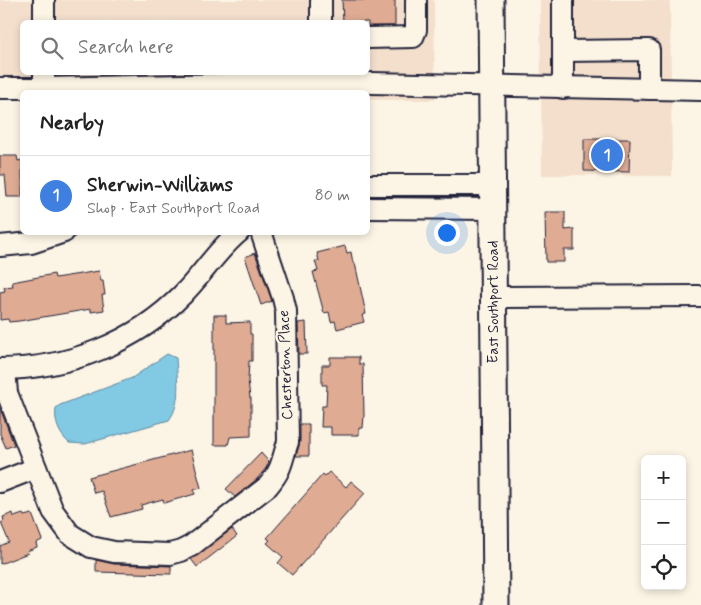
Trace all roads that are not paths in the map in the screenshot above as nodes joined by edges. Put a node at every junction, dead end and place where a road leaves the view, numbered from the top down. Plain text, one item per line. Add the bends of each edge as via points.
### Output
1 (44, 0) edge
2 (321, 0) edge
3 (416, 0) edge
4 (491, 0) edge
5 (563, 0) edge
6 (44, 20) edge
7 (321, 20) edge
8 (370, 38) edge
9 (564, 51) junction
10 (323, 78) edge
11 (44, 80) edge
12 (492, 86) junction
13 (0, 88) edge
14 (563, 88) junction
15 (649, 89) junction
16 (701, 90) edge
17 (370, 185) edge
18 (493, 185) junction
19 (370, 208) edge
20 (493, 209) junction
21 (55, 235) edge
22 (236, 235) edge
23 (262, 235) edge
24 (0, 246) edge
25 (701, 296) edge
26 (494, 297) junction
27 (3, 369) edge
28 (36, 468) junction
29 (0, 482) edge
30 (496, 605) edge

1 - 6 street
2 - 7 street
3 - 8 street via 413,37
4 - 12 main road, East Southport Road
5 - 9 street
9 - 14 street
9 - 15 street via 649,50
10 - 11 street
10 - 12 street
11 - 13 street
12 - 14 street
12 - 18 main road, East Southport Road
14 - 15 street
15 - 16 street
17 - 18 street
18 - 20 main road, East Southport Road
19 - 20 street
20 - 26 main road, East Southport Road
21 - 24 street via 31,243
22 - 27 street via 185,293 141,328 109,346 73,359
23 - 28 street, Chesterton Place via 286,311 288,442 280,469 266,488 182,551 170,554 104,551 91,547 68,532 53,511
25 - 26 street
26 - 30 main road, East Southport Road
27 - 28 street via 7,393
28 - 29 street

